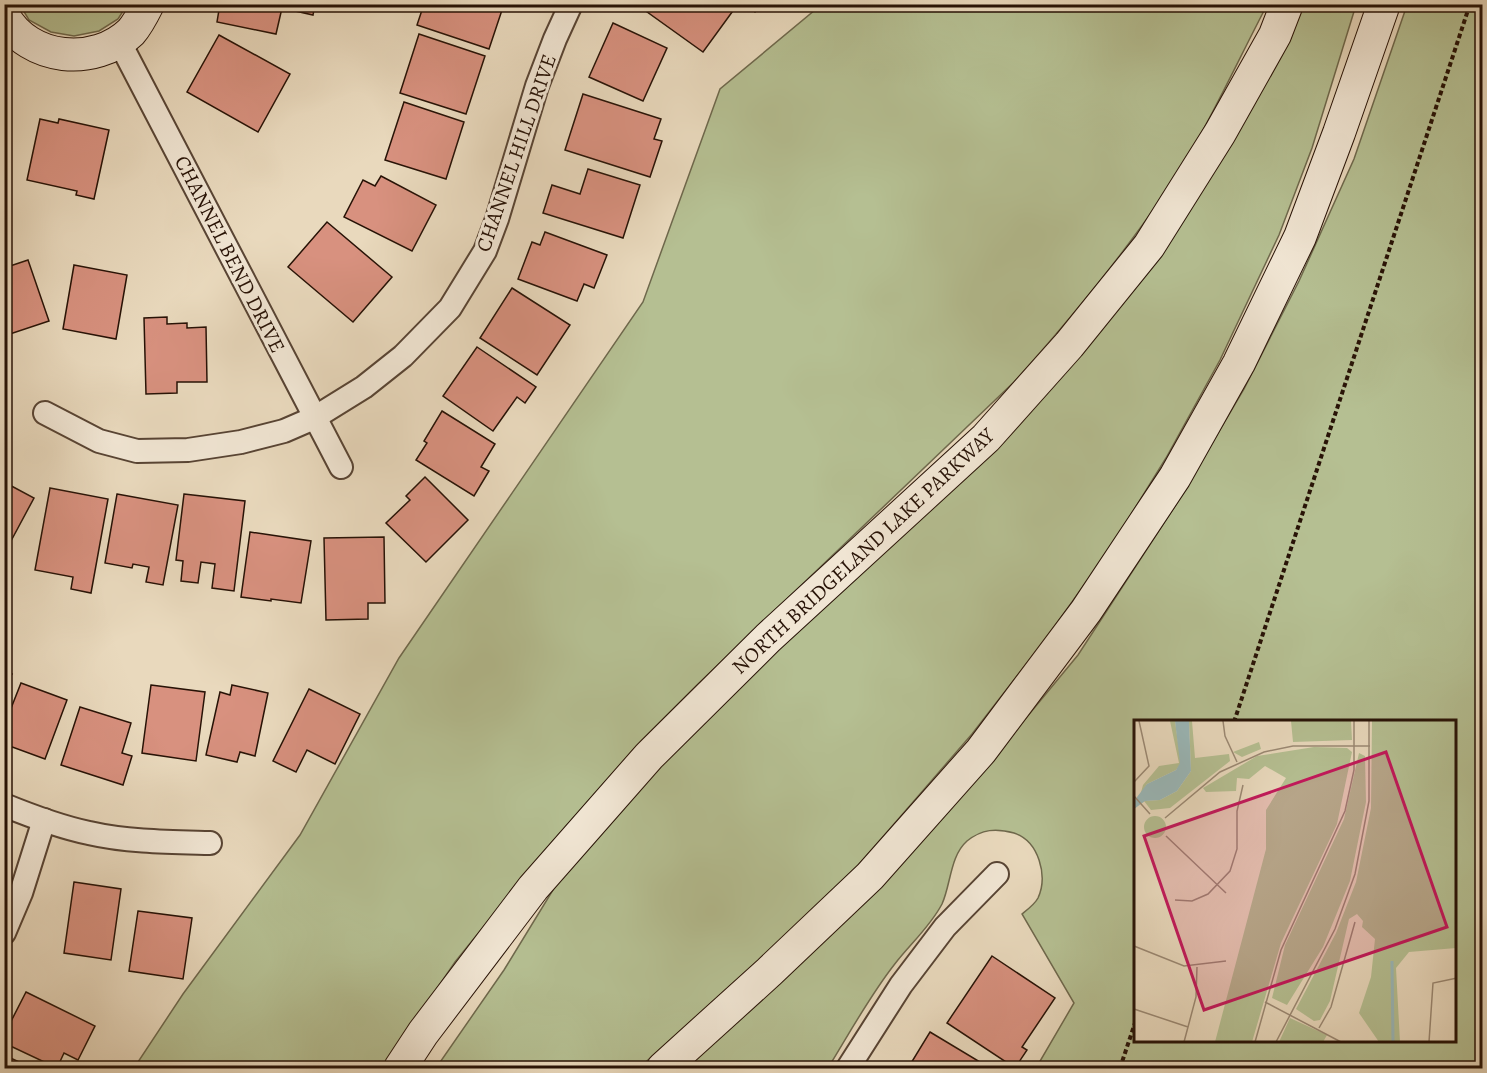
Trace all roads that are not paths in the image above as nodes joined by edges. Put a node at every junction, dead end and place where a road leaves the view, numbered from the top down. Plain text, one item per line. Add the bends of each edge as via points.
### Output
1 (148, 4) edge
2 (571, 4) edge
3 (1287, 4) edge
4 (1384, 4) edge
5 (4, 16) edge
6 (119, 41) junction
7 (45, 412) dead end
8 (314, 418) junction
9 (341, 467) dead end
10 (4, 804) edge
11 (44, 820) junction
12 (210, 843) dead end
13 (997, 874) dead end
14 (4, 933) edge
15 (400, 1068) edge
16 (663, 1068) edge
17 (848, 1068) edge

1 - 6 main road via 141,19
2 - 8 street, CHANNEL HILL DRIVE via 537,87 497,219 484,251 450,308 403,356 364,387
3 - 15 main road, NORTH BRIDGELAND LAKE PARKWAY via 1275,35 1220,133 1149,246 1069,345 986,438 768,638 649,756 533,888
4 - 16 main road via 1300,237 1239,363 1175,477 1086,611 981,751 870,876
5 - 6 main road via 30,43 60,54 91,54
6 - 8 street, CHANNEL BEND DRIVE
7 - 8 street, CHANNEL HILL DRIVE via 99,441 136,450 188,450 241,442
8 - 9 street, CHANNEL BEND DRIVE
10 - 11 street
11 - 12 street via 88,833 134,840
11 - 14 street
13 - 17 street via 945,927 901,985

